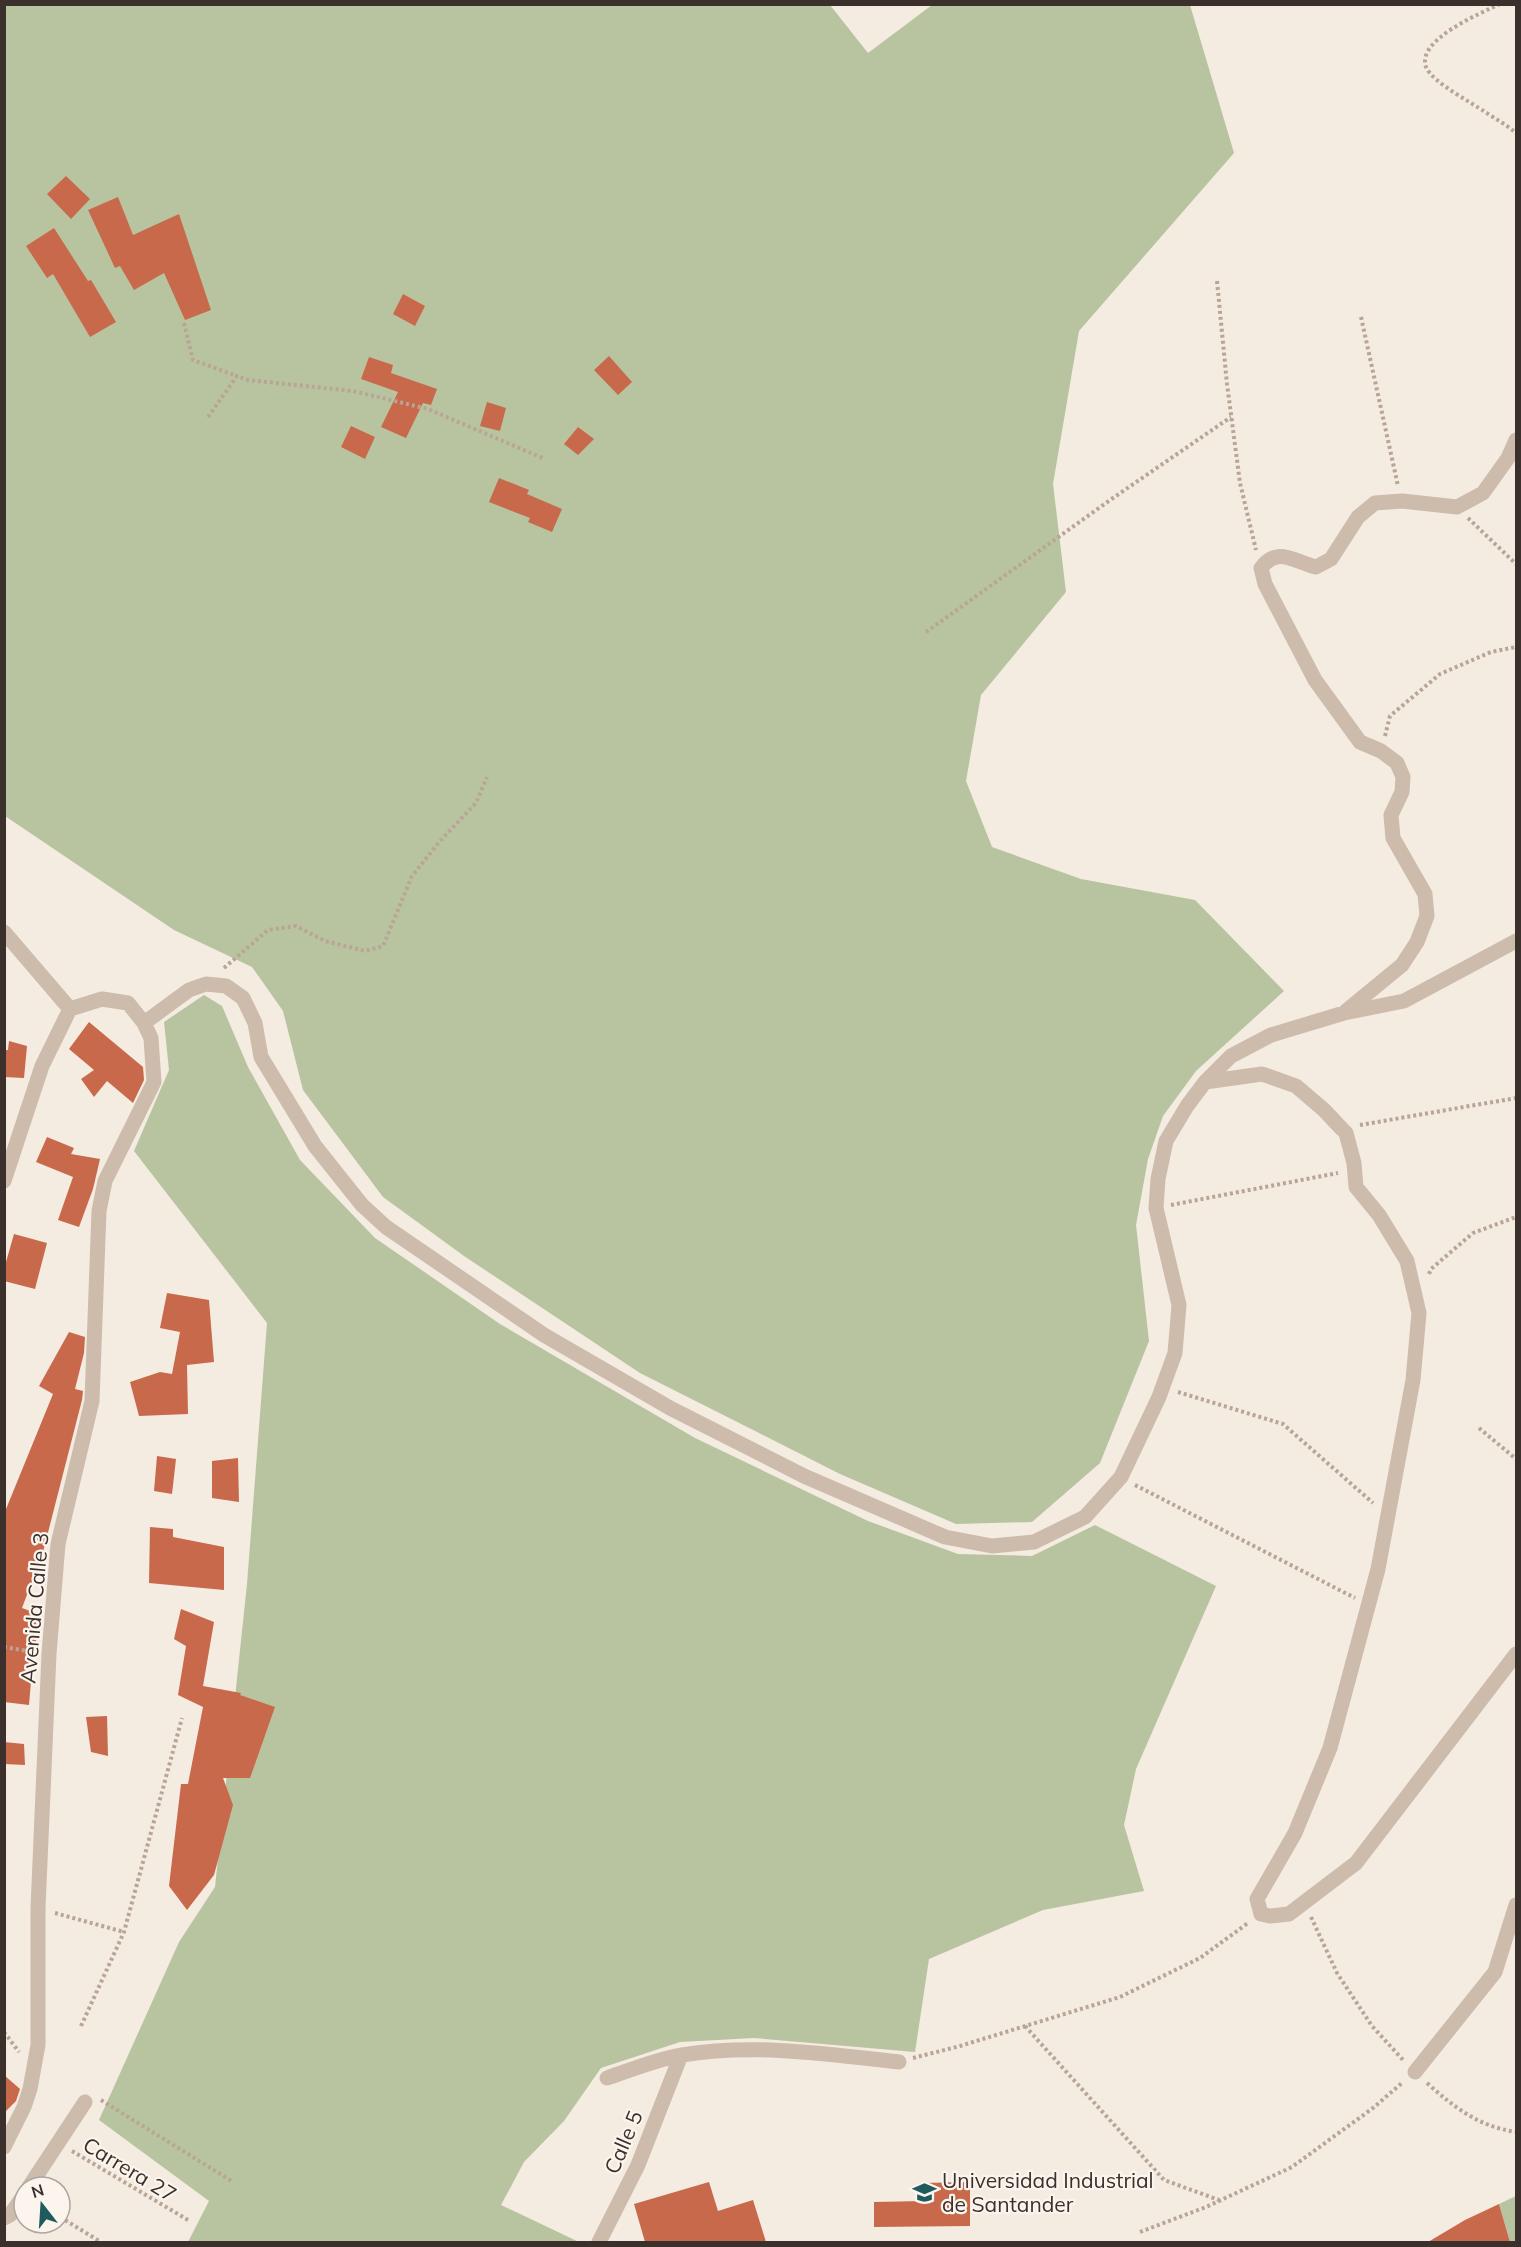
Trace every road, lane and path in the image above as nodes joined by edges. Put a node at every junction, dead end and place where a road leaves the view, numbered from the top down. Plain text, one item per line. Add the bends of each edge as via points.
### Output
1 (1500, 4) edge
2 (1516, 133) edge
3 (1217, 281) dead end
4 (1361, 317) dead end
5 (184, 323) dead end
6 (237, 376) junction
7 (208, 417) dead end
8 (1231, 417) junction
9 (1516, 440) edge
10 (545, 459) dead end
11 (1402, 501) junction
12 (1457, 507) junction
13 (1516, 564) edge
14 (1261, 568) junction
15 (926, 632) dead end
16 (1516, 647) edge
17 (1381, 751) junction
18 (487, 777) dead end
19 (4, 932) edge
20 (1516, 941) edge
21 (206, 984) junction
22 (70, 1009) junction
23 (1344, 1013) junction
24 (144, 1023) junction
25 (1205, 1082) junction
26 (1516, 1098) edge
27 (1341, 1128) junction
28 (1355, 1170) junction
29 (4, 1181) edge
30 (1156, 1208) junction
31 (1516, 1217) edge
32 (1416, 1303) junction
33 (1163, 1387) junction
34 (1479, 1428) dead end
35 (1516, 1458) edge
36 (1121, 1478) junction
37 (1387, 1515) junction
38 (1368, 1605) junction
39 (4, 1647) edge
40 (19, 1650) dead end
41 (1516, 1654) edge
42 (182, 1718) dead end
43 (1304, 1904) junction
44 (1516, 1905) edge
45 (38, 1908) junction
46 (1260, 1914) junction
47 (124, 1932) junction
48 (81, 2026) dead end
49 (1025, 2026) junction
50 (681, 2055) junction
51 (899, 2061) joint
52 (1415, 2072) junction
53 (607, 2078) dead end
54 (85, 2102) joint
55 (1516, 2132) edge
56 (58, 2143) junction
57 (4, 2147) edge
58 (37, 2175) edge
59 (233, 2182) dead end
60 (1219, 2201) junction
61 (188, 2220) dead end
62 (72, 2224) edge
63 (1140, 2232) dead end
64 (100, 2242) edge
65 (599, 2242) edge

1 - 2 path via 1457,25 1433,43 1427,51 1426,66 1443,84
3 - 8 path
4 - 11 path
5 - 6 path via 194,360
6 - 7 path
6 - 10 path via 353,391 428,409
8 - 14 path via 1240,483
8 - 15 path
9 - 12 street via 1509,458 1483,493
11 - 12 street
11 - 14 street via 1375,503 1358,516 1331,559 1316,567 1282,555 1268,558
12 - 13 path
14 - 17 street via 1270,594 1315,680 1360,742
16 - 17 path via 1491,652 1440,674 1390,716
17 - 23 street via 1397,763 1403,777 1402,792 1391,815 1393,838 1425,894 1427,916 1402,965
18 - 21 path via 476,803 412,876 383,945 365,951 325,941 296,926 268,930
19 - 22 street
20 - 23 street via 1404,1001
21 - 24 street via 189,990
21 - 36 street via 226,986 243,998 255,1023 261,1057 284,1097 315,1146 386,1227 544,1335 670,1408 804,1476 945,1537 992,1546 1034,1542 1085,1517
22 - 24 street via 102,999 128,1003
22 - 29 street via 42,1066
23 - 25 street via 1271,1035 1231,1056
24 - 45 street, Avenida Calle 3 via 152,1038 154,1082 105,1181 99,1211 92,1401 58,1544
25 - 27 street via 1263,1074 1296,1086
25 - 30 street via 1166,1141
26 - 27 path
27 - 28 street via 1346,1133
28 - 30 path
28 - 32 street via 1356,1187 1407,1261
30 - 33 street via 1179,1305 1175,1353
31 - 32 path via 1473,1233 1431,1269
32 - 37 street via 1419,1313 1413,1380
33 - 36 street
33 - 37 path via 1283,1424
34 - 35 path
36 - 38 path
37 - 38 street
38 - 46 street via 1330,1748 1295,1833 1257,1899
39 - 40 path
41 - 43 street via 1356,1863
42 - 47 path
43 - 46 street via 1289,1914
43 - 52 path via 1337,1973 1372,2026
44 - 52 street via 1495,1972
45 - 47 path
45 - 57 street, Avenida Calle 3 via 38,2045 24,2107
46 - 49 path via 1200,1958 1120,1997
47 - 48 path
49 - 51 path
49 - 60 path via 1164,2180
50 - 51 street via 801,2051
50 - 53 street
50 - 65 street, Calle 5 via 638,2165
52 - 55 path via 1455,2108 1475,2120
52 - 60 path via 1292,2167
54 - 56 street
54 - 59 path via 101,2100
56 - 58 street
56 - 61 path, Carrera 27
60 - 63 path
62 - 64 path

